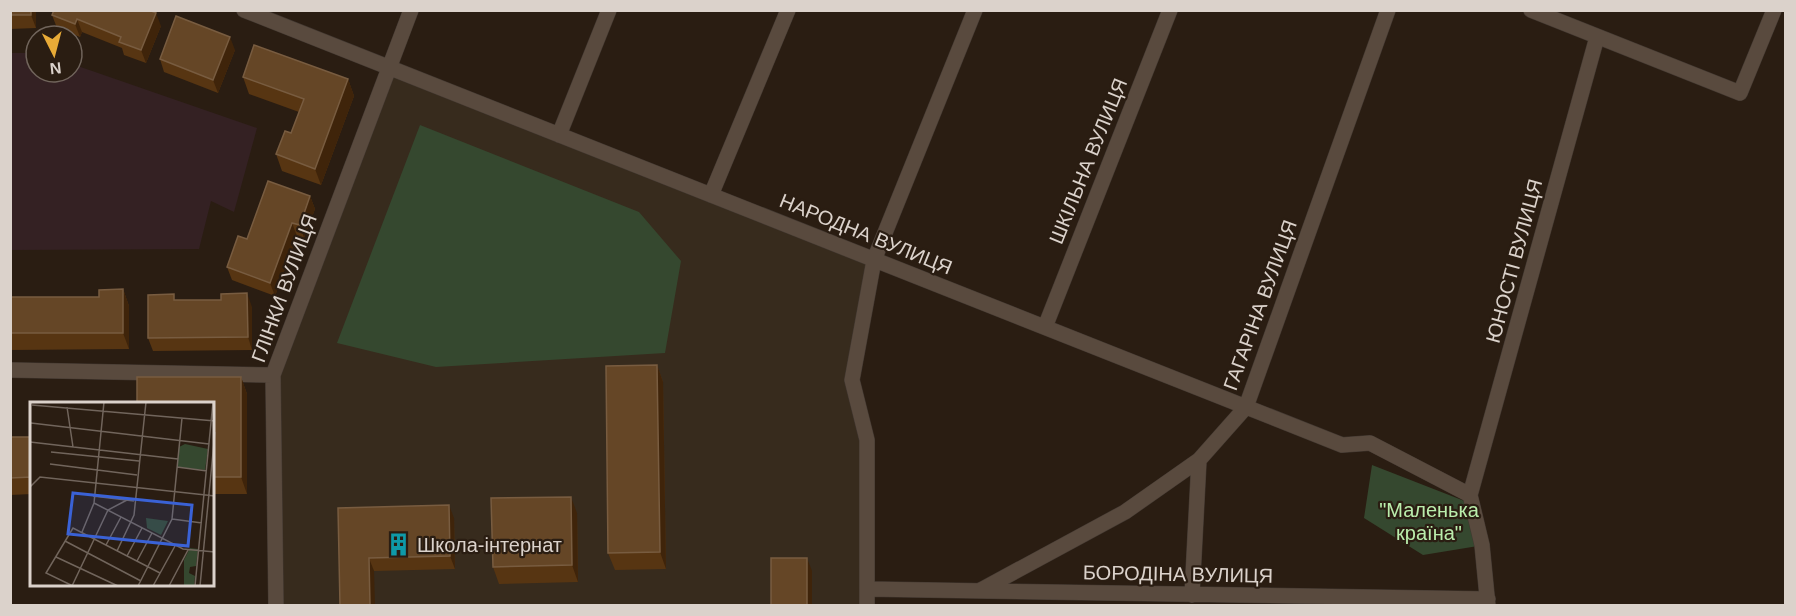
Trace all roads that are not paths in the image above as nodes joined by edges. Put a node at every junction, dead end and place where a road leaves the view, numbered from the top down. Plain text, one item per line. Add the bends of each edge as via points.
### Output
1 (244, 10) edge
2 (411, 10) edge
3 (609, 10) edge
4 (788, 10) edge
5 (975, 10) edge
6 (1170, 10) edge
7 (1388, 10) edge
8 (1531, 10) edge
9 (1774, 10) edge
10 (1598, 37) junction
11 (388, 68) junction
12 (559, 135) junction
13 (711, 195) junction
14 (874, 260) junction
15 (1044, 327) junction
16 (10, 370) edge
17 (273, 375) junction
18 (1246, 407) junction
19 (1199, 460) junction
20 (1470, 495) junction
21 (867, 589) junction
22 (979, 591) junction
23 (1192, 595) junction
24 (1488, 602) edge
25 (276, 606) edge
26 (867, 606) edge

1 - 11 street, НАРОДНА ВУЛИЦЯ
2 - 11 street, ГЛІНКИ ВУЛИЦЯ
3 - 12 street
4 - 13 street
5 - 14 street
6 - 15 street, ШКІЛЬНА ВУЛИЦЯ
7 - 18 street, ГАГАРІНА ВУЛИЦЯ
8 - 10 street
9 - 10 street via 1740,93
10 - 20 street, ЮНОСТІ ВУЛИЦЯ
11 - 12 street, НАРОДНА ВУЛИЦЯ
11 - 17 street, ГЛІНКИ ВУЛИЦЯ
12 - 13 street, НАРОДНА ВУЛИЦЯ
13 - 14 street, НАРОДНА ВУЛИЦЯ
14 - 15 street, НАРОДНА ВУЛИЦЯ
14 - 21 street via 852,380 867,440
15 - 18 street, НАРОДНА ВУЛИЦЯ
16 - 17 street
17 - 25 street, ГЛІНКИ ВУЛИЦЯ
18 - 19 street, ГАГАРІНА ВУЛИЦЯ
18 - 20 street, НАРОДНА ВУЛИЦЯ via 1342,445 1370,443
19 - 22 street, ГАГАРІНА ВУЛИЦЯ via 1125,512
19 - 23 street
20 - 24 street via 1482,545
21 - 22 street, БОРОДІНА ВУЛИЦЯ
21 - 26 street
22 - 23 street, БОРОДІНА ВУЛИЦЯ
23 - 24 street, БОРОДІНА ВУЛИЦЯ

